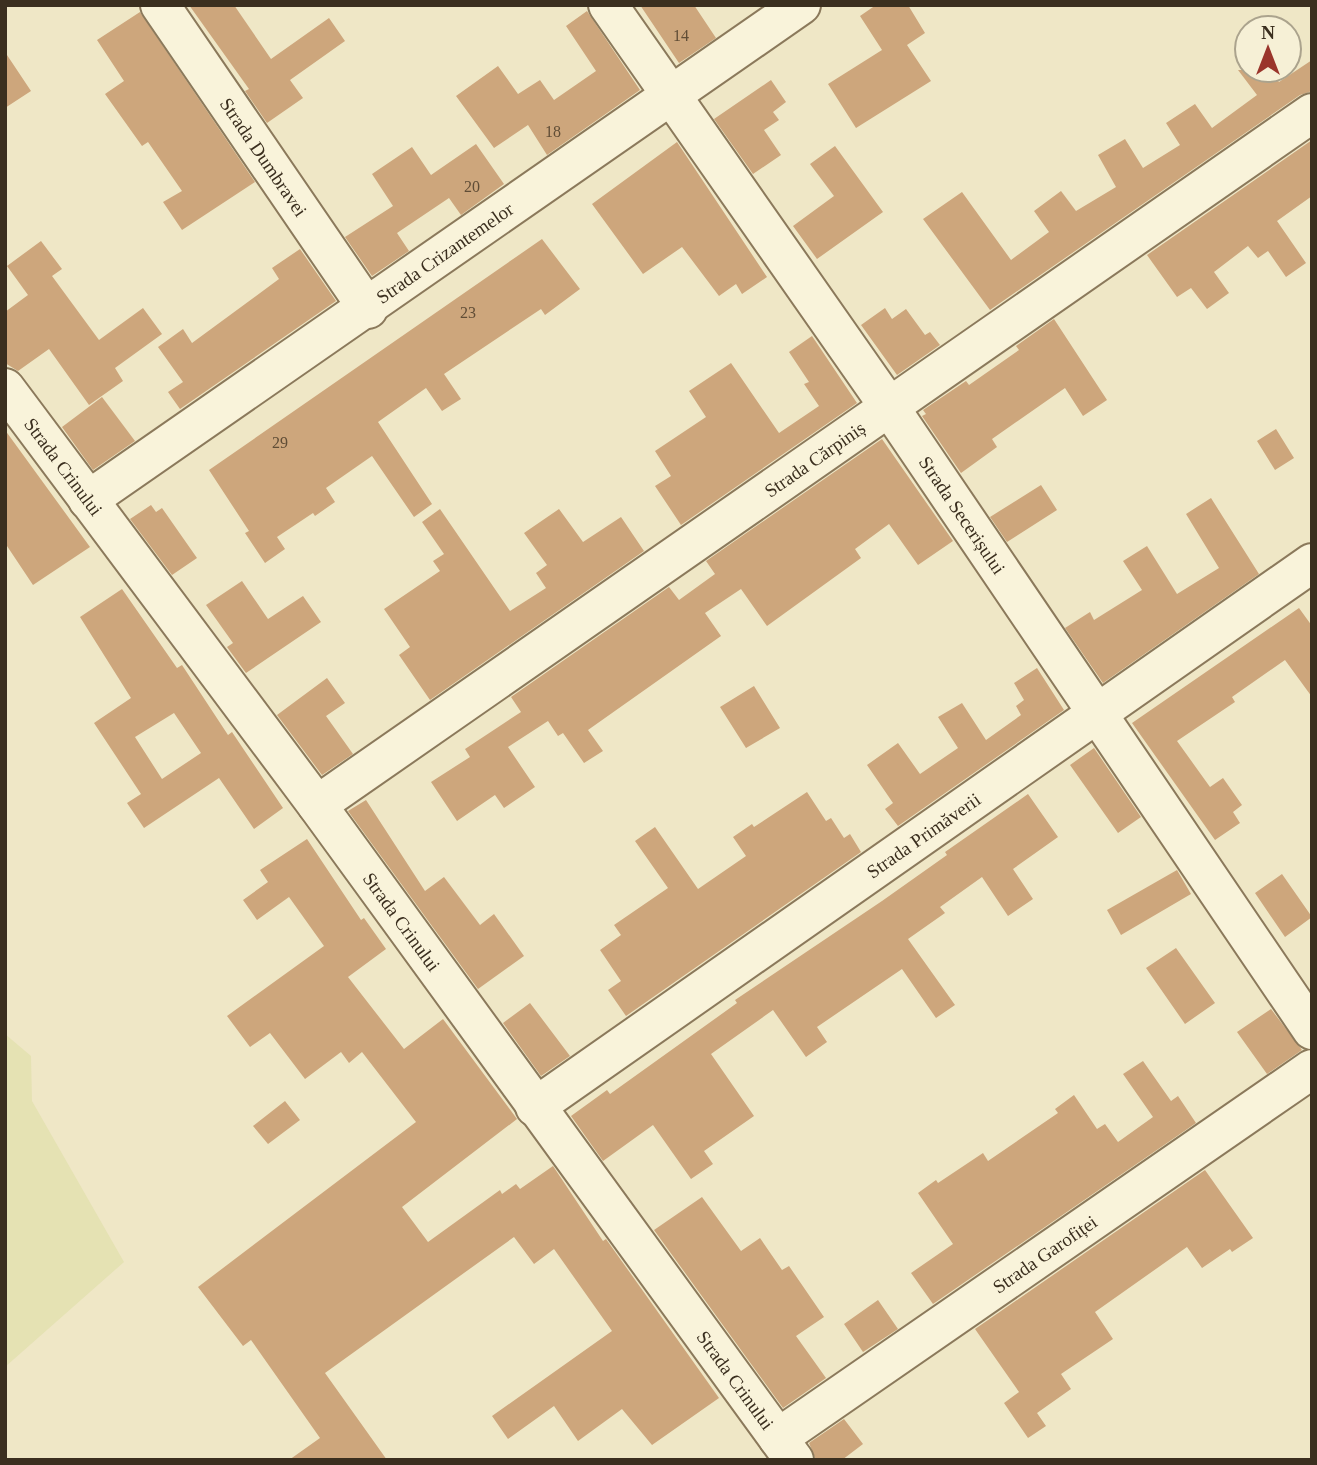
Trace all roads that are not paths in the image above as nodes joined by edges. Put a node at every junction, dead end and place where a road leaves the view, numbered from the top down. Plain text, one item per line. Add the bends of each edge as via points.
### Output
1 (160, 5) edge
2 (608, 5) edge
3 (801, 5) edge
4 (671, 97) junction
5 (1312, 113) edge
6 (368, 309) junction
7 (5, 388) edge
8 (890, 408) junction
9 (89, 500) junction
10 (1312, 563) edge
11 (1097, 713) junction
12 (317, 805) junction
13 (1312, 1030) edge
14 (1312, 1069) edge
15 (535, 1107) junction
16 (786, 1449) edge

1 - 6 street, Strada Dumbravei
2 - 4 street, Strada Secerișului
3 - 4 street, Strada Crizantemelor
4 - 6 street, Strada Crizantemelor
4 - 8 street, Strada Secerișului
5 - 8 street, Strada Cărpiniș
6 - 9 street, Strada Crizantemelor
7 - 9 street, Strada Crinului
8 - 11 street, Strada Secerișului
8 - 12 street, Strada Cărpiniș
9 - 12 street, Strada Crinului
10 - 11 street, Strada Primăverii
11 - 13 street, Strada Secerișului
11 - 15 street, Strada Primăverii
12 - 15 street, Strada Crinului
14 - 16 street, Strada Garofiței
15 - 16 street, Strada Crinului

